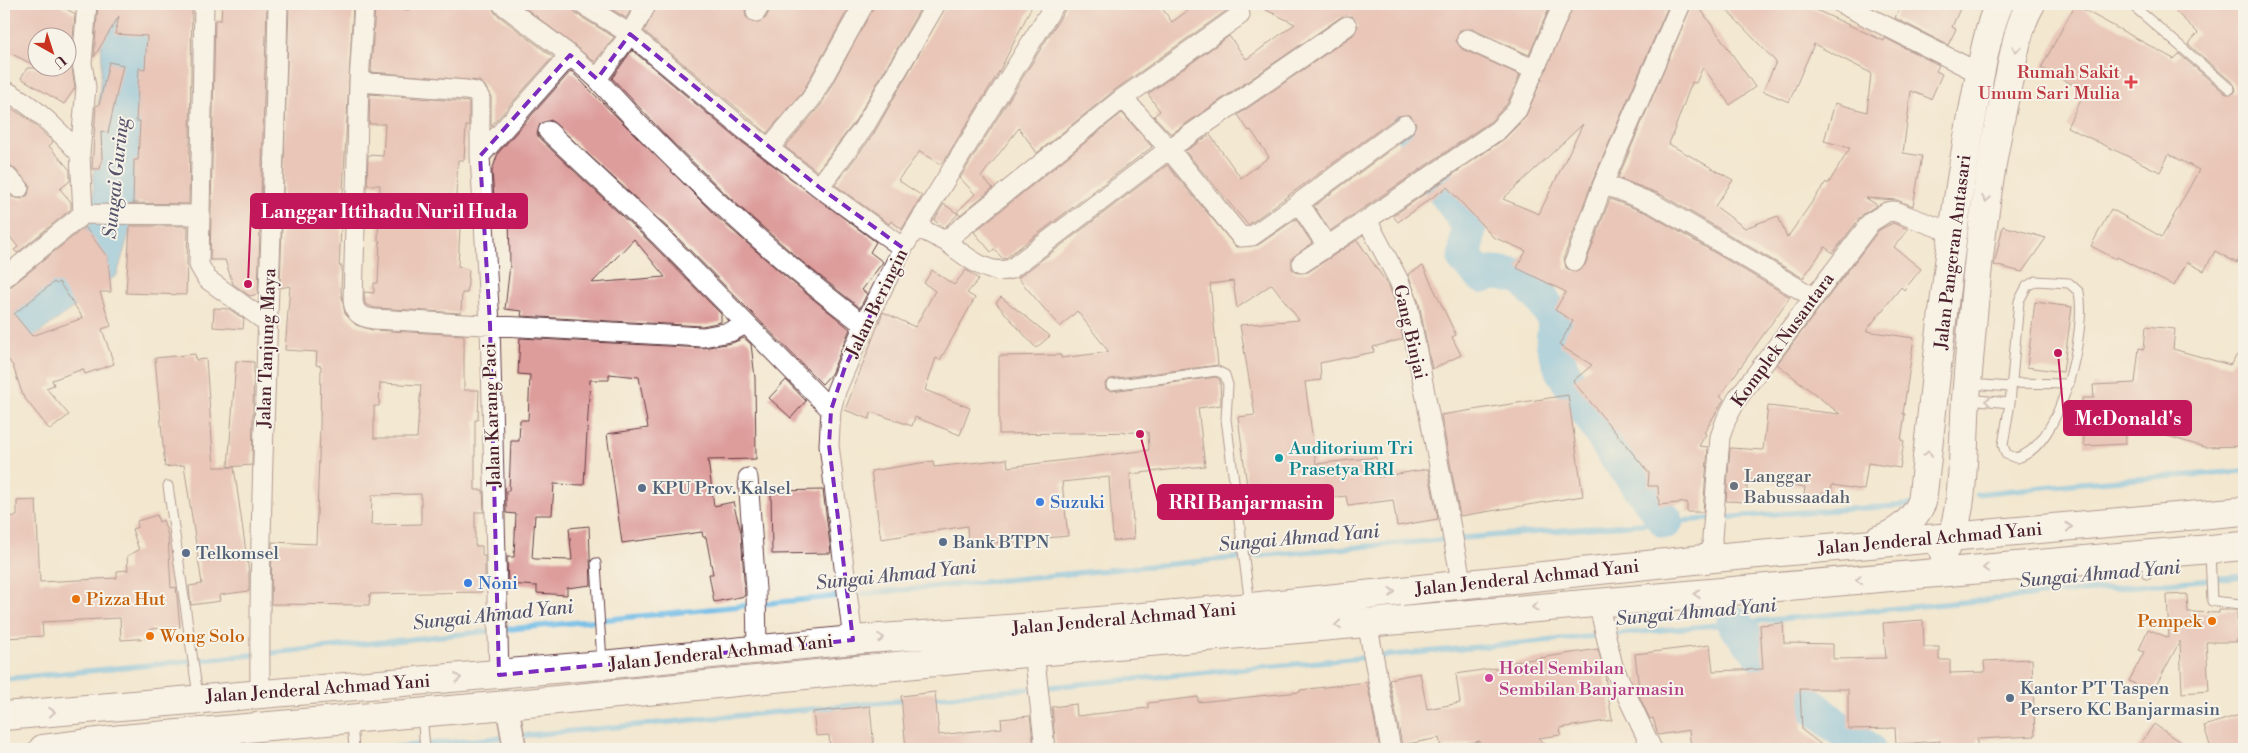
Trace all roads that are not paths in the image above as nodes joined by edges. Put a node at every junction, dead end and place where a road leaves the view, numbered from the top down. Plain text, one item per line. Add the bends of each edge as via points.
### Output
1 (87, 4) edge
2 (204, 4) edge
3 (278, 4) edge
4 (364, 4) edge
5 (502, 4) edge
6 (582, 4) edge
7 (647, 4) edge
8 (864, 4) edge
9 (936, 4) edge
10 (1056, 4) edge
11 (1563, 4) edge
12 (1680, 4) edge
13 (1842, 4) edge
14 (1999, 4) edge
15 (2032, 4) edge
16 (2132, 4) edge
17 (1240, 14) dead end
18 (1347, 26) dead end
19 (630, 34) junction
20 (1467, 39) dead end
21 (570, 55) junction
22 (1535, 70) junction
23 (1981, 74) junction
24 (597, 79) junction
25 (359, 82) junction
26 (2230, 89) dead end
27 (4, 90) edge
28 (1123, 98) junction
29 (1405, 125) dead end
30 (548, 131) dead end
31 (769, 148) junction
32 (1966, 148) junction
33 (1169, 149) junction
34 (1994, 151) junction
35 (80, 154) junction
36 (480, 156) junction
37 (4, 174) edge
38 (1603, 184) junction
39 (819, 187) junction
40 (19, 188) dead end
41 (1299, 203) junction
42 (89, 214) junction
43 (199, 215) junction
44 (1367, 220) junction
45 (916, 226) junction
46 (1953, 233) junction
47 (945, 242) junction
48 (1327, 246) junction
49 (903, 248) junction
50 (1575, 261) dead end
51 (1302, 263) dead end
52 (4, 278) edge
53 (1813, 297) junction
54 (268, 323) junction
55 (490, 324) junction
56 (746, 324) junction
57 (864, 325) junction
58 (1111, 384) dead end
59 (2069, 384) junction
60 (2011, 385) junction
61 (1967, 392) junction
62 (2010, 403) junction
63 (831, 410) junction
64 (748, 478) dead end
65 (168, 486) dead end
66 (2244, 511) edge
67 (1951, 538) junction
68 (1862, 544) junction
69 (2244, 546) edge
70 (1713, 558) junction
71 (2210, 561) junction
72 (596, 563) dead end
73 (1907, 575) junction
74 (1462, 585) junction
75 (2241, 604) dead end
76 (1251, 607) junction
77 (1602, 623) junction
78 (1369, 634) junction
79 (757, 639) junction
80 (853, 640) junction
81 (601, 653) junction
82 (1032, 662) junction
83 (499, 663) junction
84 (260, 684) junction
85 (357, 687) junction
86 (198, 699) junction
87 (155, 703) junction
88 (422, 712) junction
89 (508, 715) junction
90 (4, 716) edge
91 (355, 717) junction
92 (158, 736) junction
93 (123, 744) edge
94 (43, 749) edge
95 (354, 749) edge
96 (425, 749) edge
97 (515, 749) edge
98 (1045, 749) edge
99 (1391, 749) edge
100 (1652, 749) edge

1 - 35 street via 82,62 86,87
2 - 43 street
3 - 54 street, Jalan Tanjung Maya
4 - 25 street
5 - 21 street
6 - 19 street
7 - 19 street
8 - 31 street via 811,100
9 - 39 street via 863,129
10 - 45 street, Jalan Beringin
11 - 22 street
12 - 38 street
13 - 23 street
14 - 23 highway, Jalan Pangeran Antasari
15 -> 34 highway, Jalan Pangeran Antasari via 2021,26
16 - 26 lane
17 - 28 street
18 - 33 street
19 - 24 street
19 - 31 street
20 - 22 street
21 - 24 street
21 - 36 street
22 - 44 street via 1510,119 1498,130
23 - 32 highway, Jalan Pangeran Antasari
24 - 57 street via 634,120 744,227 804,280
25 - 36 street, Jalan Karang Paci via 476,92 480,98
25 - 55 street via 354,309 357,314 368,318
27 - 35 street via 51,123
28 - 33 street
28 - 47 street
29 - 41 street
30 - 56 street via 660,236
31 - 39 street
32 - 34 highway
32 - 46 highway, Jalan Pangeran Antasari
33 - 41 street via 1241,237 1252,236
33 - 47 street via 1011,269 996,272 988,269
34 -> 61 highway, Jalan Pangeran Antasari via 1984,208
35 - 42 street
36 - 55 street, Jalan Karang Paci
37 - 40 street
38 - 50 street
38 - 53 street via 1654,204
39 - 49 street
41 - 48 street
42 - 43 street
42 - 52 street
43 - 54 street via 198,258 203,272 214,284
44 - 48 street
44 - 74 street, Gang Binjai via 1408,305
45 - 47 street
45 - 49 street, Jalan Beringin
46 - 53 street, Komplek Nusantara via 1904,213 1887,212 1871,222
68 -> 46 highway, Jalan Pangeran Antasari via 1904,528 1922,502
48 - 51 street
49 - 57 street, Jalan Beringin
53 - 70 street, Komplek Nusantara via 1737,399 1726,420 1720,437
54 - 84 street, Jalan Tanjung Maya
55 - 56 street via 703,337 730,332
55 - 83 street, Jalan Karang Paci
56 - 63 street
57 - 63 street, Jalan Beringin via 845,367
58 - 76 lane via 1217,371 1225,375 1228,385 1226,419
59 - 60 lane
59 - 60 lane via 2077,350 2079,292 2069,283 2036,281 2028,286 2019,301
59 - 62 lane via 2047,431 2034,449 2016,458 2003,450
60 - 61 lane
60 - 62 lane
62 -> 61 lane
61 - 67 highway, Jalan Pangeran Antasari via 1961,497
63 - 80 street, Jalan Beringin via 829,445
64 - 79 street
65 - 86 lane
67 -> 66 highway, Jalan Jenderal Achmad Yani
67 - 68 highway, Jalan Jenderal Achmad Yani
67 - 73 highway via 1938,557
68 - 70 highway, Jalan Jenderal Achmad Yani
69 - 71 highway, Jalan Jenderal Achmad Yani
70 - 74 highway, Jalan Jenderal Achmad Yani
71 -> 73 highway, Jalan Jenderal Achmad Yani
71 - 75 lane via 2212,601
72 - 81 lane
73 -> 77 highway, Jalan Jenderal Achmad Yani
76 -> 74 highway, Jalan Jenderal Achmad Yani
76 - 82 highway, Jalan Jenderal Achmad Yani
77 -> 78 highway, Jalan Jenderal Achmad Yani
77 - 100 street via 1623,692
78 -> 82 highway, Jalan Jenderal Achmad Yani
78 - 99 street
79 - 80 highway, Jalan Jenderal Achmad Yani
79 - 81 highway, Jalan Jenderal Achmad Yani
80 -> 82 highway, Jalan Jenderal Achmad Yani
81 - 83 highway, Jalan Jenderal Achmad Yani
82 - 89 highway, Jalan Jenderal Achmad Yani
82 - 98 street
85 -> 83 highway, Jalan Jenderal Achmad Yani
84 - 85 highway, Jalan Jenderal Achmad Yani
84 - 86 highway, Jalan Jenderal Achmad Yani
85 - 91 highway
86 - 87 highway, Jalan Jenderal Achmad Yani
90 -> 87 highway, Jalan Jenderal Achmad Yani
87 - 92 highway
88 - 89 highway, Jalan Jenderal Achmad Yani
88 - 91 highway, Jalan Jenderal Achmad Yani
88 - 96 lane
89 - 97 street
91 - 92 highway, Jalan Jenderal Achmad Yani
91 - 95 lane
92 - 93 highway, Jalan Jenderal Achmad Yani
93 - 94 highway, Jalan Jenderal Achmad Yani

